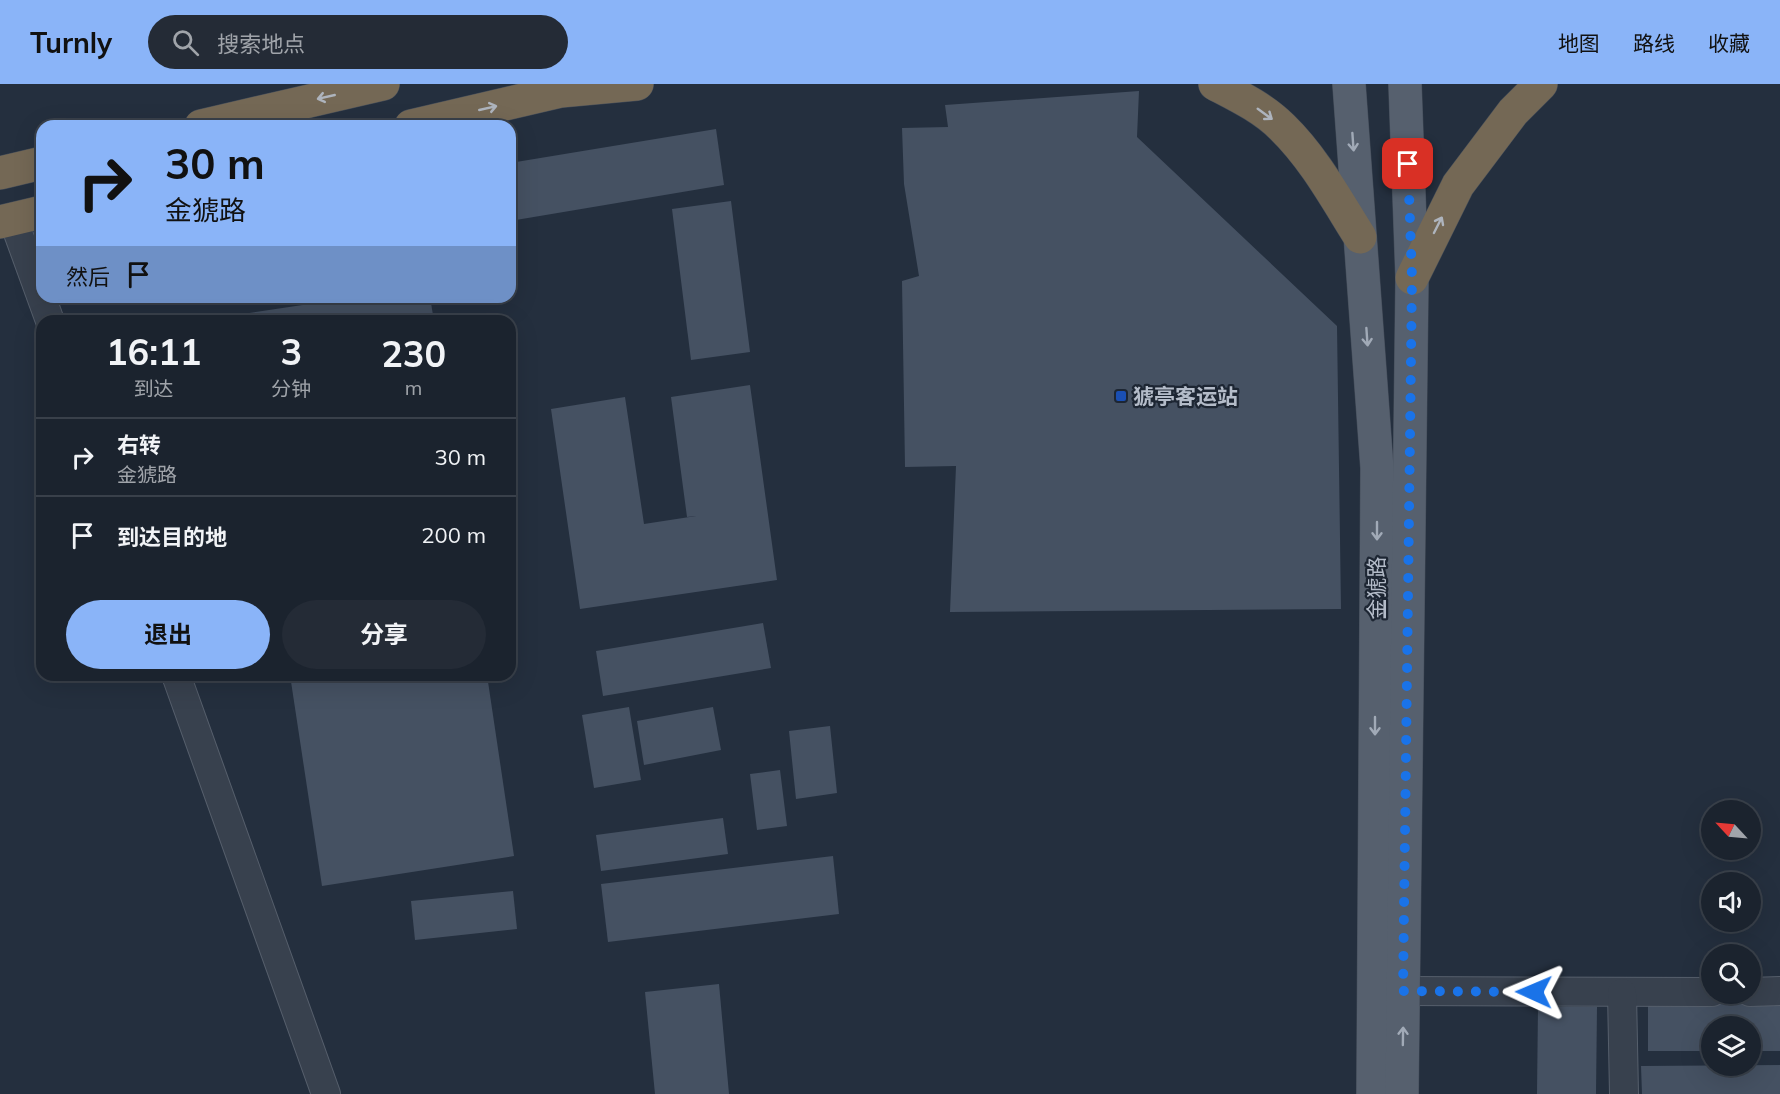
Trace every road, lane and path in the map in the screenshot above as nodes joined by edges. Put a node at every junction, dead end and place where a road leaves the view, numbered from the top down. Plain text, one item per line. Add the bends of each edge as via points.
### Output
1 (383, 84) edge
2 (637, 84) edge
3 (1215, 84) edge
4 (1349, 84) edge
5 (1405, 84) edge
6 (1541, 84) edge
7 (227, 120) edge
8 (437, 120) edge
9 (36, 164) edge
10 (0, 173) edge
11 (18, 217) edge
12 (1360, 237) junction
13 (36, 276) edge
14 (1412, 278) junction
15 (178, 681) edge
16 (1403, 991) junction
17 (1780, 991) edge
18 (1701, 992) edge
19 (1761, 992) edge
20 (1622, 993) junction
21 (326, 1094) edge
22 (1373, 1094) edge
23 (1402, 1094) edge
24 (1624, 1094) edge

1 -> 7 highway
8 -> 2 highway via 561,91
3 -> 12 highway via 1281,126 1312,161
4 -> 12 main road, 金猇路
5 - 14 main road, 金猇路
14 -> 6 highway via 1458,185 1513,112
9 - 10 highway
11 - 13 street
12 -> 22 main road, 金猇路 via 1377,468
14 - 16 main road, 金猇路
15 - 21 street
16 - 20 street
23 -> 16 main road, 金猇路
17 - 19 street
18 - 20 street
20 - 24 street

